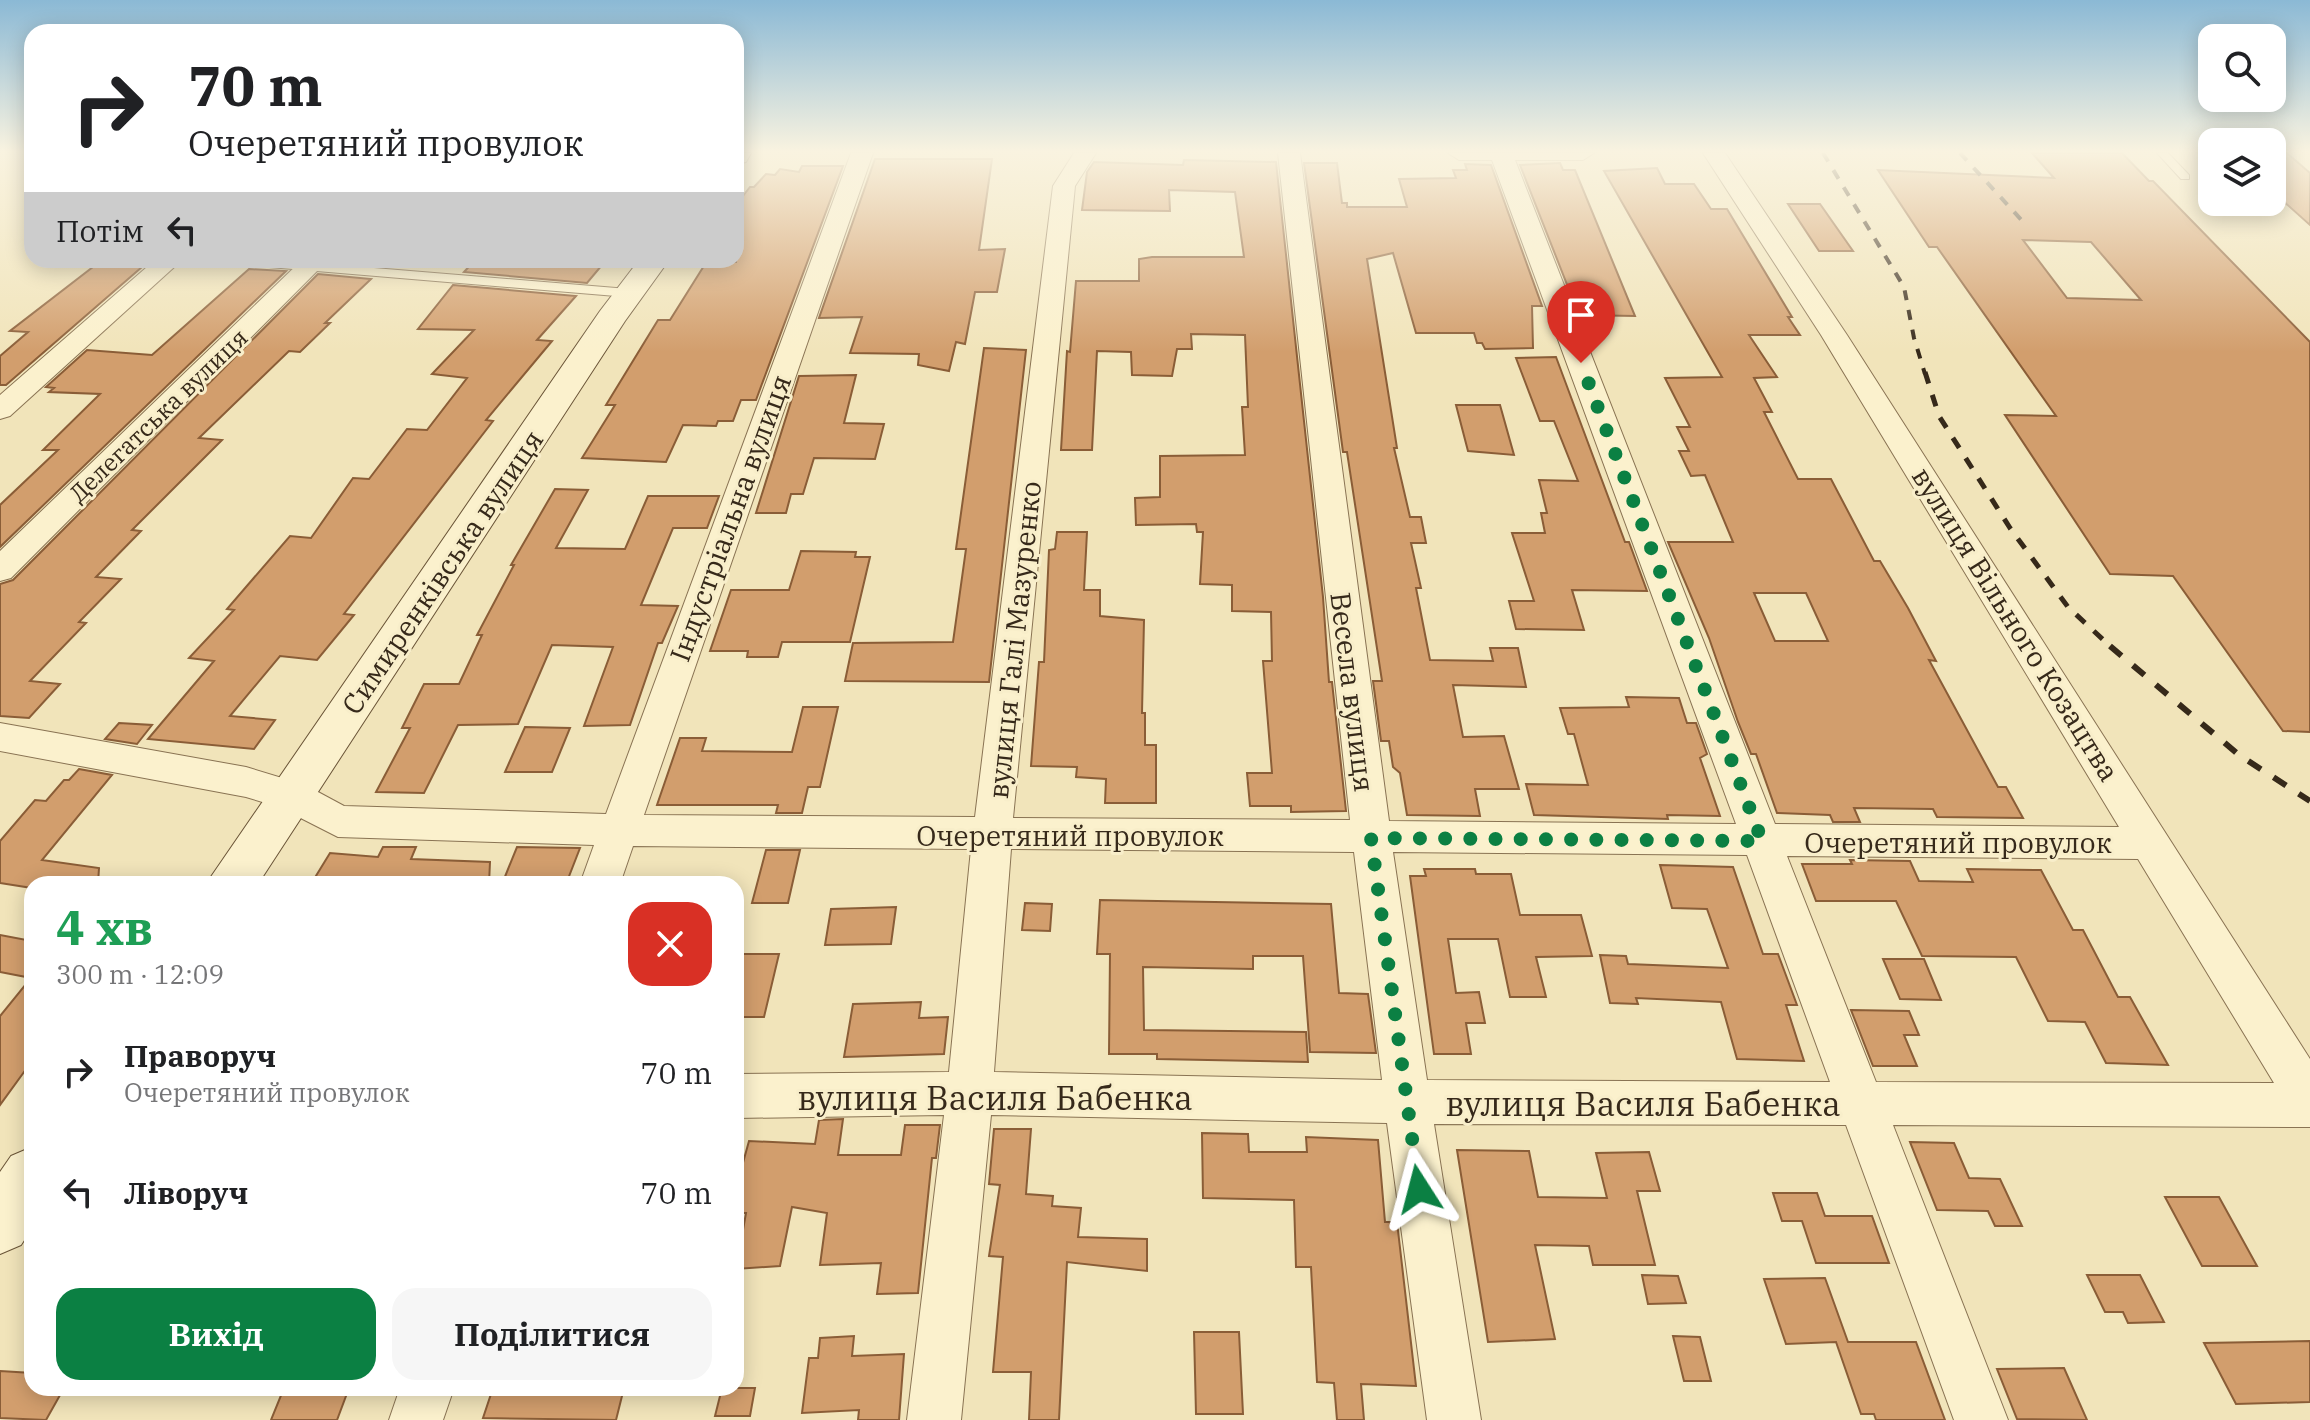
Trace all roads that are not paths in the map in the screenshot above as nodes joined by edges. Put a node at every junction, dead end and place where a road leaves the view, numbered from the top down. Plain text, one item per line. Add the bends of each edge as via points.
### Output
1 (838, 219) edge
2 (1060, 219) edge
3 (1296, 219) edge
4 (1526, 219) edge
5 (1758, 219) edge
6 (161, 268) edge
7 (308, 268) edge
8 (356, 268) edge
9 (648, 268) edge
10 (628, 293) junction
11 (0, 410) edge
12 (0, 570) edge
13 (0, 737) edge
14 (292, 796) junction
15 (617, 830) junction
16 (992, 835) junction
17 (1371, 838) junction
18 (1762, 841) junction
19 (2153, 843) junction
20 (237, 876) edge
21 (603, 876) edge
22 (970, 1093) junction
23 (744, 1096) edge
24 (1406, 1102) junction
25 (2310, 1102) edge
26 (1861, 1104) junction
27 (24, 1188) edge
28 (0, 1224) edge
29 (424, 1396) edge
30 (416, 1420) edge
31 (934, 1420) edge
32 (1454, 1420) edge
33 (1981, 1420) edge

1 - 15 street, Індустріальна вулиця
2 - 16 street, вулиця Галі Мазуренко
3 - 17 street, Весела вулиця
4 - 18 street
5 - 19 street, вулиця Вільного Козацтва
6 - 11 street
7 - 12 street, Делегатська вулиця
8 - 10 lane
9 - 10 main road, Симиренківська вулиця
10 - 14 main road, Симиренківська вулиця
13 - 14 street, Очеретяний провулок via 246,782
14 - 15 street, Очеретяний провулок via 338,821
14 - 20 main road, Симиренківська вулиця
15 - 16 street, Очеретяний провулок
15 - 21 street, Індустріальна вулиця
16 - 17 street, Очеретяний провулок
16 - 22 street, вулиця Галі Мазуренко
17 - 18 street, Очеретяний провулок
17 - 24 street, Весела вулиця
18 - 19 street, Очеретяний провулок
18 - 26 street
19 - 25 street, вулиця Вільного Козацтва
22 - 23 street, вулиця Василя Бабенка
22 - 24 street, вулиця Василя Бабенка
22 - 31 street, вулиця Галі Мазуренко
24 - 26 street, вулиця Василя Бабенка
24 - 32 street, Весела вулиця
25 - 26 street, вулиця Василя Бабенка
26 - 33 street
27 - 28 main road
29 - 30 street

